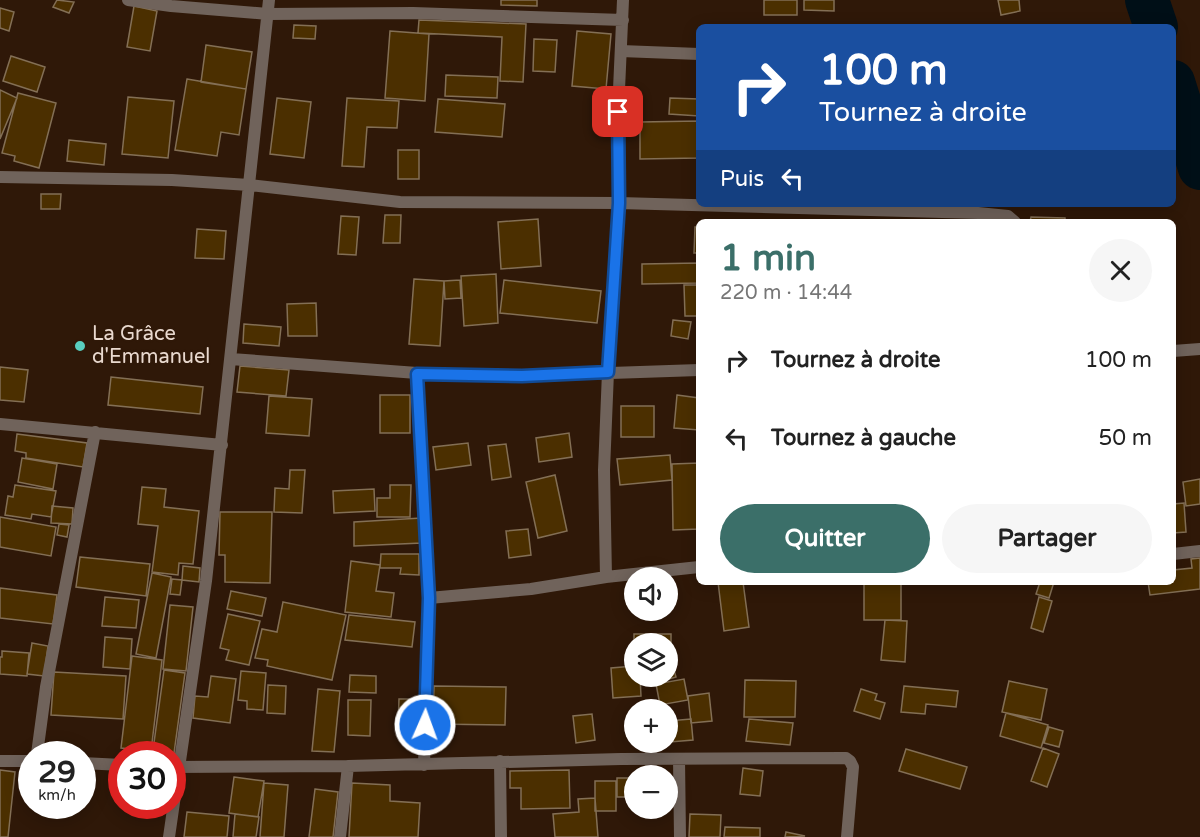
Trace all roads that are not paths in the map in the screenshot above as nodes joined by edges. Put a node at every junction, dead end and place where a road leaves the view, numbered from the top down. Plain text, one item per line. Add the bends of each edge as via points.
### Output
1 (128, 0) edge
2 (269, 0) edge
3 (623, 0) edge
4 (268, 14) junction
5 (623, 20) junction
6 (621, 51) junction
7 (696, 54) edge
8 (0, 177) edge
9 (249, 185) junction
10 (619, 203) junction
11 (696, 205) edge
12 (763, 207) edge
13 (1012, 219) edge
14 (1200, 349) edge
15 (1176, 351) edge
16 (231, 359) junction
17 (696, 370) edge
18 (608, 372) junction
19 (417, 374) junction
20 (0, 424) edge
21 (95, 432) junction
22 (222, 445) junction
23 (1200, 551) edge
24 (1176, 554) edge
25 (696, 567) edge
26 (606, 577) junction
27 (429, 598) junction
28 (39, 741) edge
29 (180, 741) edge
30 (679, 759) junction
31 (0, 760) edge
32 (18, 761) edge
33 (500, 761) junction
34 (424, 765) junction
35 (348, 766) junction
36 (186, 767) edge
37 (172, 819) edge
38 (170, 837) edge
39 (340, 837) edge
40 (501, 837) edge
41 (680, 837) edge
42 (847, 837) edge

1 - 4 street
2 - 4 street
3 - 5 street
4 - 5 street via 413,13
4 - 9 street
5 - 6 street
6 - 7 street
6 - 10 street
8 - 9 street
9 - 10 street via 400,202
9 - 16 street
10 - 11 street
10 - 18 street
12 - 13 street via 978,213
14 - 15 street
16 - 19 street
16 - 22 street
17 - 18 street
18 - 19 street via 522,376
18 - 26 street via 604,470
19 - 27 street
20 - 21 street
21 - 22 street
21 - 28 street
22 - 29 street via 206,581
23 - 24 street
25 - 26 street
26 - 27 street via 531,589
27 - 34 street
30 - 33 street
30 - 41 street
30 - 42 street via 846,758 853,767
31 - 32 street
33 - 34 street
33 - 40 street
34 - 35 street
35 - 36 street
35 - 39 street
37 - 38 street

